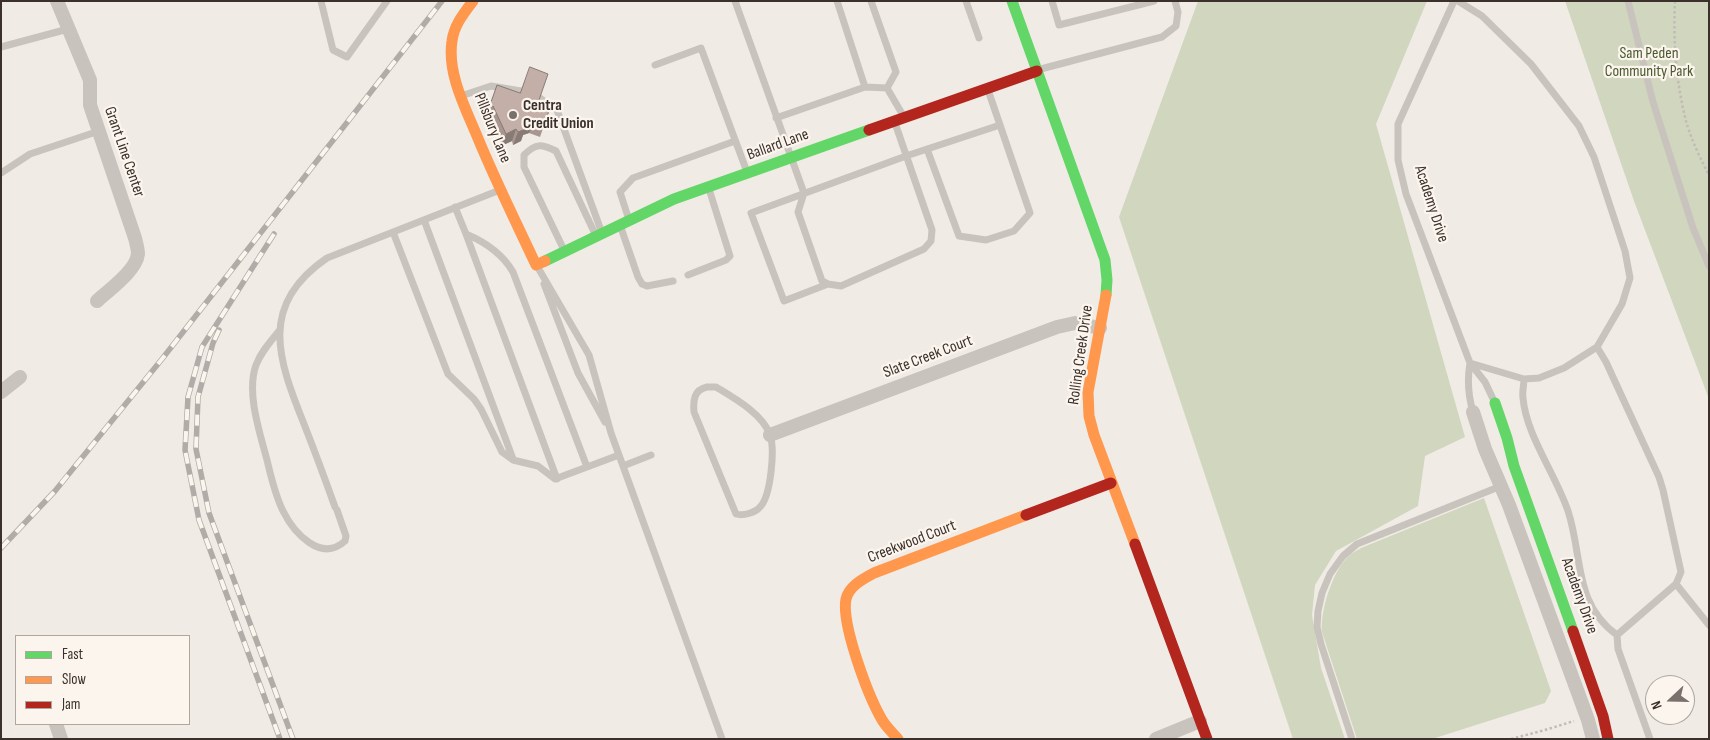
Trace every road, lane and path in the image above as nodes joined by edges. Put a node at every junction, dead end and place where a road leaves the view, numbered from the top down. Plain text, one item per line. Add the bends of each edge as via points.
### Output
1 (57, 1) edge
2 (321, 1) edge
3 (387, 1) edge
4 (473, 1) edge
5 (734, 1) edge
6 (836, 1) edge
7 (871, 1) edge
8 (966, 1) edge
9 (1012, 1) edge
10 (1052, 1) edge
11 (1154, 1) edge
12 (1176, 1) edge
13 (1456, 1) edge
14 (1628, 1) edge
15 (1675, 1) edge
16 (68, 29) junction
17 (979, 38) dead end
18 (1, 47) edge
19 (655, 65) dead end
20 (1037, 71) junction
21 (865, 87) junction
22 (887, 88) junction
23 (987, 88) junction
24 (521, 91) edge
25 (461, 96) junction
26 (540, 98) edge
27 (776, 118) junction
28 (899, 119) junction
29 (1000, 125) junction
30 (99, 131) junction
31 (736, 141) junction
32 (927, 149) junction
33 (906, 156) junction
34 (790, 157) junction
35 (1, 173) edge
36 (747, 173) junction
37 (1709, 175) edge
38 (708, 187) junction
39 (501, 190) junction
40 (804, 192) junction
41 (455, 207) junction
42 (424, 220) junction
43 (624, 223) junction
44 (393, 232) junction
45 (466, 234) junction
46 (599, 235) junction
47 (564, 251) junction
48 (536, 265) junction
49 (1709, 266) edge
50 (688, 275) dead end
51 (673, 281) dead end
52 (828, 284) junction
53 (96, 302) dead end
54 (1100, 328) junction
55 (279, 331) junction
56 (1597, 347) junction
57 (1470, 363) junction
58 (20, 377) dead end
59 (1524, 379) junction
60 (1, 392) edge
61 (1495, 403) joint
62 (1473, 412) joint
63 (611, 433) junction
64 (770, 436) junction
65 (619, 455) junction
66 (651, 455) dead end
67 (513, 460) junction
68 (623, 466) junction
69 (1514, 466) junction
70 (587, 467) junction
71 (1495, 472) junction
72 (557, 478) junction
73 (1111, 483) junction
74 (1501, 486) junction
75 (1676, 584) junction
76 (1709, 625) edge
77 (1617, 635) junction
78 (1587, 717) junction
79 (1200, 721) junction
80 (56, 725) edge
81 (62, 739) edge
82 (722, 739) edge
83 (898, 739) edge
84 (1156, 739) edge
85 (1206, 739) edge
86 (1352, 739) edge
87 (1510, 739) edge
88 (1593, 739) edge
89 (1608, 739) edge
90 (1650, 739) edge

1 - 16 street, Grant Line Center
2 - 3 lane via 333,50 347,57
4 - 25 street, Pillsbury Lane via 458,20 451,47
5 - 27 lane
6 - 21 lane
7 - 22 lane via 896,72
8 - 17 lane
9 - 20 street, Rolling Creek Drive
10 - 11 lane via 1059,25
12 - 20 lane via 1176,26 1162,37
13 - 56 lane via 1482,16 1531,64 1579,126 1594,157 1625,251 1630,278 1622,304
13 - 57 lane, Academy Drive via 1398,124 1398,160 1406,194
14 - 49 lane via 1653,102 1693,228
15 - 37 path via 1674,34 1686,123
16 - 18 lane
16 - 30 street, Grant Line Center via 90,80 90,105
19 - 31 lane via 701,48
20 - 23 street, Ballard Lane
20 - 54 street, Rolling Creek Drive via 1105,260 1106,288
21 - 22 lane
21 - 27 lane
22 - 28 lane
23 - 28 street, Ballard Lane
23 - 29 lane
24 - 25 lane via 491,86
25 - 39 street, Pillsbury Lane
26 - 46 lane via 557,110
27 - 34 lane
28 - 33 lane
28 - 34 street, Ballard Lane
29 - 32 lane
29 - 32 lane via 1030,213 1014,230 986,240 959,236
30 - 35 lane via 30,154
30 - 53 street, Grant Line Center via 138,253 133,266
31 - 36 lane
31 - 43 lane via 633,178 620,192
32 - 33 lane
33 - 40 lane
33 - 52 lane via 932,230 932,241 924,250 841,286
34 - 36 street, Ballard Lane
34 - 40 lane
36 - 38 street, Ballard Lane
38 - 43 street, Ballard Lane
38 - 50 lane via 730,256
39 - 41 lane
39 - 48 street, Pillsbury Lane
40 - 52 lane via 798,212 822,280
40 - 52 lane via 751,212 784,301
41 - 42 lane
41 - 45 lane
42 - 44 lane
42 - 67 lane
43 - 46 street, Ballard Lane
43 - 51 lane via 642,284
44 - 55 lane via 341,251 310,269 290,296
44 - 67 lane via 448,374 474,399 502,452
45 - 70 lane via 488,244 513,272
45 - 72 lane
46 - 47 street, Ballard Lane
46 - 47 lane via 556,150 544,145 532,147 524,156 524,167
47 - 48 street, Ballard Lane
48 - 63 lane via 578,373
48 - 63 lane via 589,355
54 - 64 street, Slate Creek Court via 1075,323 1057,327
54 - 73 street, Rolling Creek Drive via 1088,408
55 - 55 lane via 285,373 346,536 345,541 334,548 320,549 296,532 283,511 256,420 252,395 255,367 264,348
56 - 59 lane via 1564,368 1539,378
56 - 75 lane via 1663,490 1681,572
57 - 59 lane
57 - 61 lane, Academy Drive via 1486,382
57 - 62 lane, Academy Drive via 1469,398
58 - 60 street
59 - 77 lane via 1522,397 1528,419 1568,512 1582,584 1603,624
61 - 69 street, Academy Drive
62 - 71 street, Academy Drive
63 - 65 lane
64 - 64 lane via 772,461 764,500 760,508 741,516 736,514 694,412 696,394 700,389 716,387 761,418
65 - 68 lane
65 - 70 lane
66 - 68 lane
67 - 72 lane via 538,466
68 - 82 lane
69 - 71 lane
69 - 89 street, Academy Drive via 1603,716
70 - 72 lane
71 - 74 street, Academy Drive
73 - 79 street, Rolling Creek Drive
73 - 83 street, Creekwood Court via 879,571 851,589 846,600 851,638 879,712
74 - 78 street, Academy Drive
74 - 86 lane via 1357,544 1330,574 1322,593 1317,627
75 - 76 lane
75 - 77 lane
77 - 90 lane via 1618,649
78 - 87 path
78 - 88 street, Academy Drive
79 - 84 street
79 - 85 street, Rolling Creek Drive
80 - 81 street

